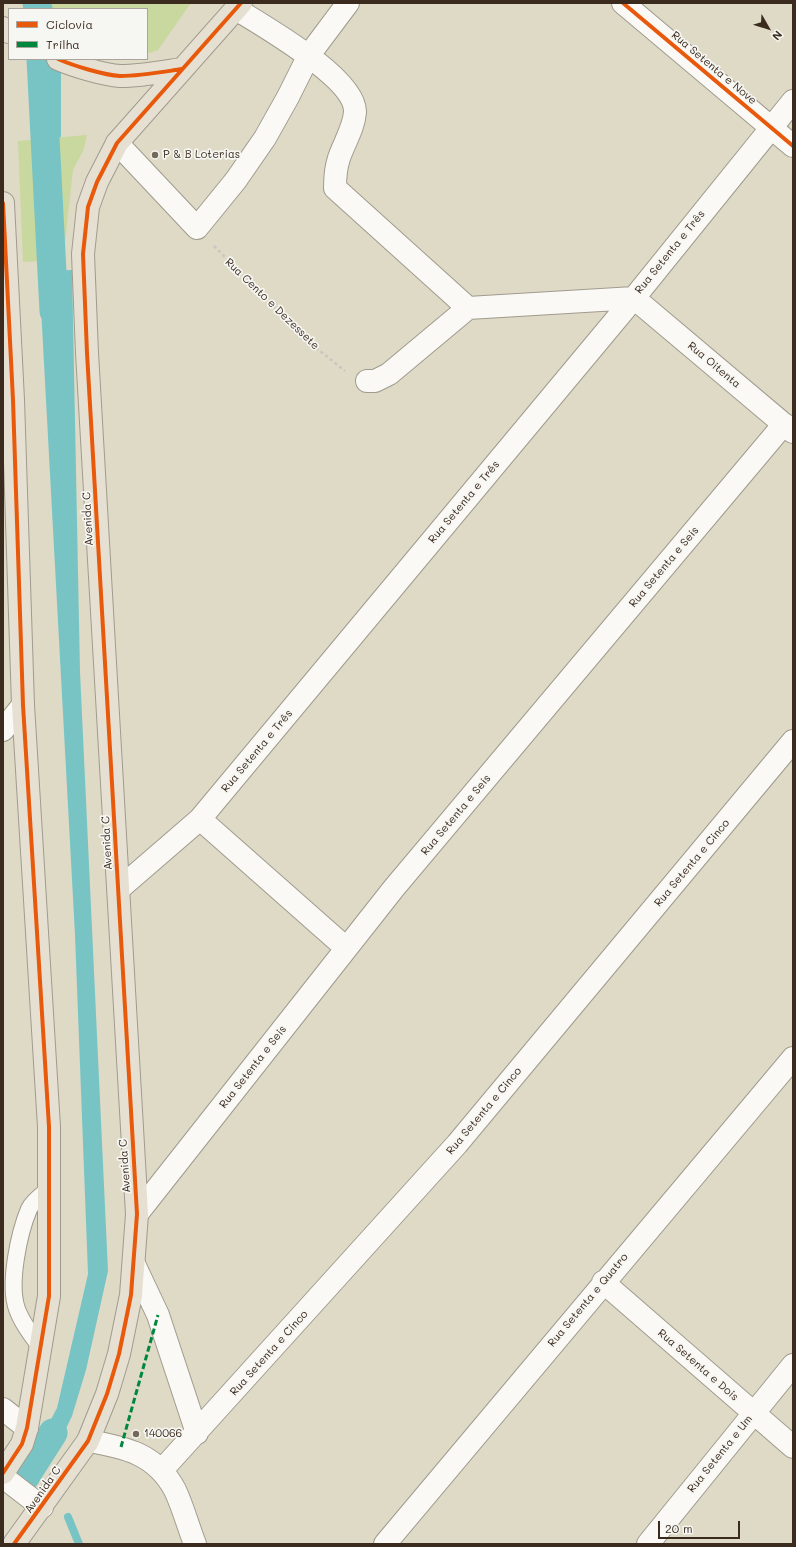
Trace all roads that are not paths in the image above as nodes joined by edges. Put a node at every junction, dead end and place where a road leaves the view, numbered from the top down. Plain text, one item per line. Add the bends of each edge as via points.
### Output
1 (348, 3) edge
2 (623, 3) edge
3 (239, 6) edge
4 (309, 55) junction
5 (65, 62) edge
6 (182, 69) junction
7 (793, 101) edge
8 (770, 127) junction
9 (117, 143) junction
10 (793, 146) edge
11 (3, 203) edge
12 (634, 298) junction
13 (468, 308) junction
14 (367, 381) road end
15 (8, 406) edge
16 (789, 428) edge
17 (23, 705) junction
18 (3, 730) edge
19 (793, 741) edge
20 (200, 819) junction
21 (119, 889) junction
22 (346, 948) junction
23 (793, 1058) edge
24 (49, 1190) junction
25 (138, 1214) junction
26 (134, 1264) junction
27 (603, 1282) junction
28 (41, 1348) junction
29 (793, 1365) edge
30 (3, 1409) edge
31 (752, 1413) junction
32 (27, 1428) junction
33 (197, 1433) junction
34 (88, 1441) junction
35 (793, 1447) edge
36 (162, 1470) junction
37 (3, 1472) edge
38 (3, 1477) edge
39 (42, 1507) junction
40 (14, 1544) edge
41 (196, 1544) edge
42 (385, 1544) edge
43 (648, 1544) edge

1 - 4 street
2 - 8 street, Rua Setenta e Nove
3 - 4 street
3 - 6 main road, Avenida C
4 - 9 street via 265,138 236,180 197,228
4 - 13 street via 350,95 355,110 353,124 339,159 335,188
5 - 6 main road via 119,76
6 - 9 main road, Avenida C
7 - 8 street, Rua Setenta e Três
8 - 10 street, Rua Setenta e Nove
8 - 12 street, Rua Setenta e Três
9 - 21 main road, Avenida C via 97,182 88,207 83,254
11 - 15 main road
12 - 13 street
12 - 16 street, Rua Oitenta
12 - 20 street, Rua Setenta e Três
13 - 14 street via 388,374 376,381
15 - 17 main road
16 - 22 street, Rua Setenta e Seis via 404,876
17 - 18 street
17 - 24 main road via 49,1127
19 - 33 street, Rua Setenta e Cinco via 456,1144
20 - 21 street, Rua Setenta e Três
20 - 22 street
21 - 25 main road, Avenida C
22 - 25 street, Rua Setenta e Seis
23 - 27 street, Rua Setenta e Quatro
24 - 28 main road via 49,1296
24 - 28 lane via 30,1208 21,1235 14,1290 17,1309 27,1330
25 - 26 main road, Avenida C
26 - 33 street via 158,1315
26 - 34 main road, Avenida C via 131,1295 119,1354 107,1394
27 - 31 street, Rua Setenta e Dois
27 - 42 street, Rua Setenta e Quatro
28 - 32 main road
29 - 31 street, Rua Setenta e Um
30 - 32 street
31 - 35 street, Rua Setenta e Dois
31 - 43 street, Rua Setenta e Um
32 - 37 main road via 22,1444
33 - 36 street, Rua Setenta e Cinco
34 - 36 street via 121,1446
34 - 39 main road, Avenida C
36 - 41 street via 175,1490
38 - 39 street
39 - 40 main road, Avenida C

